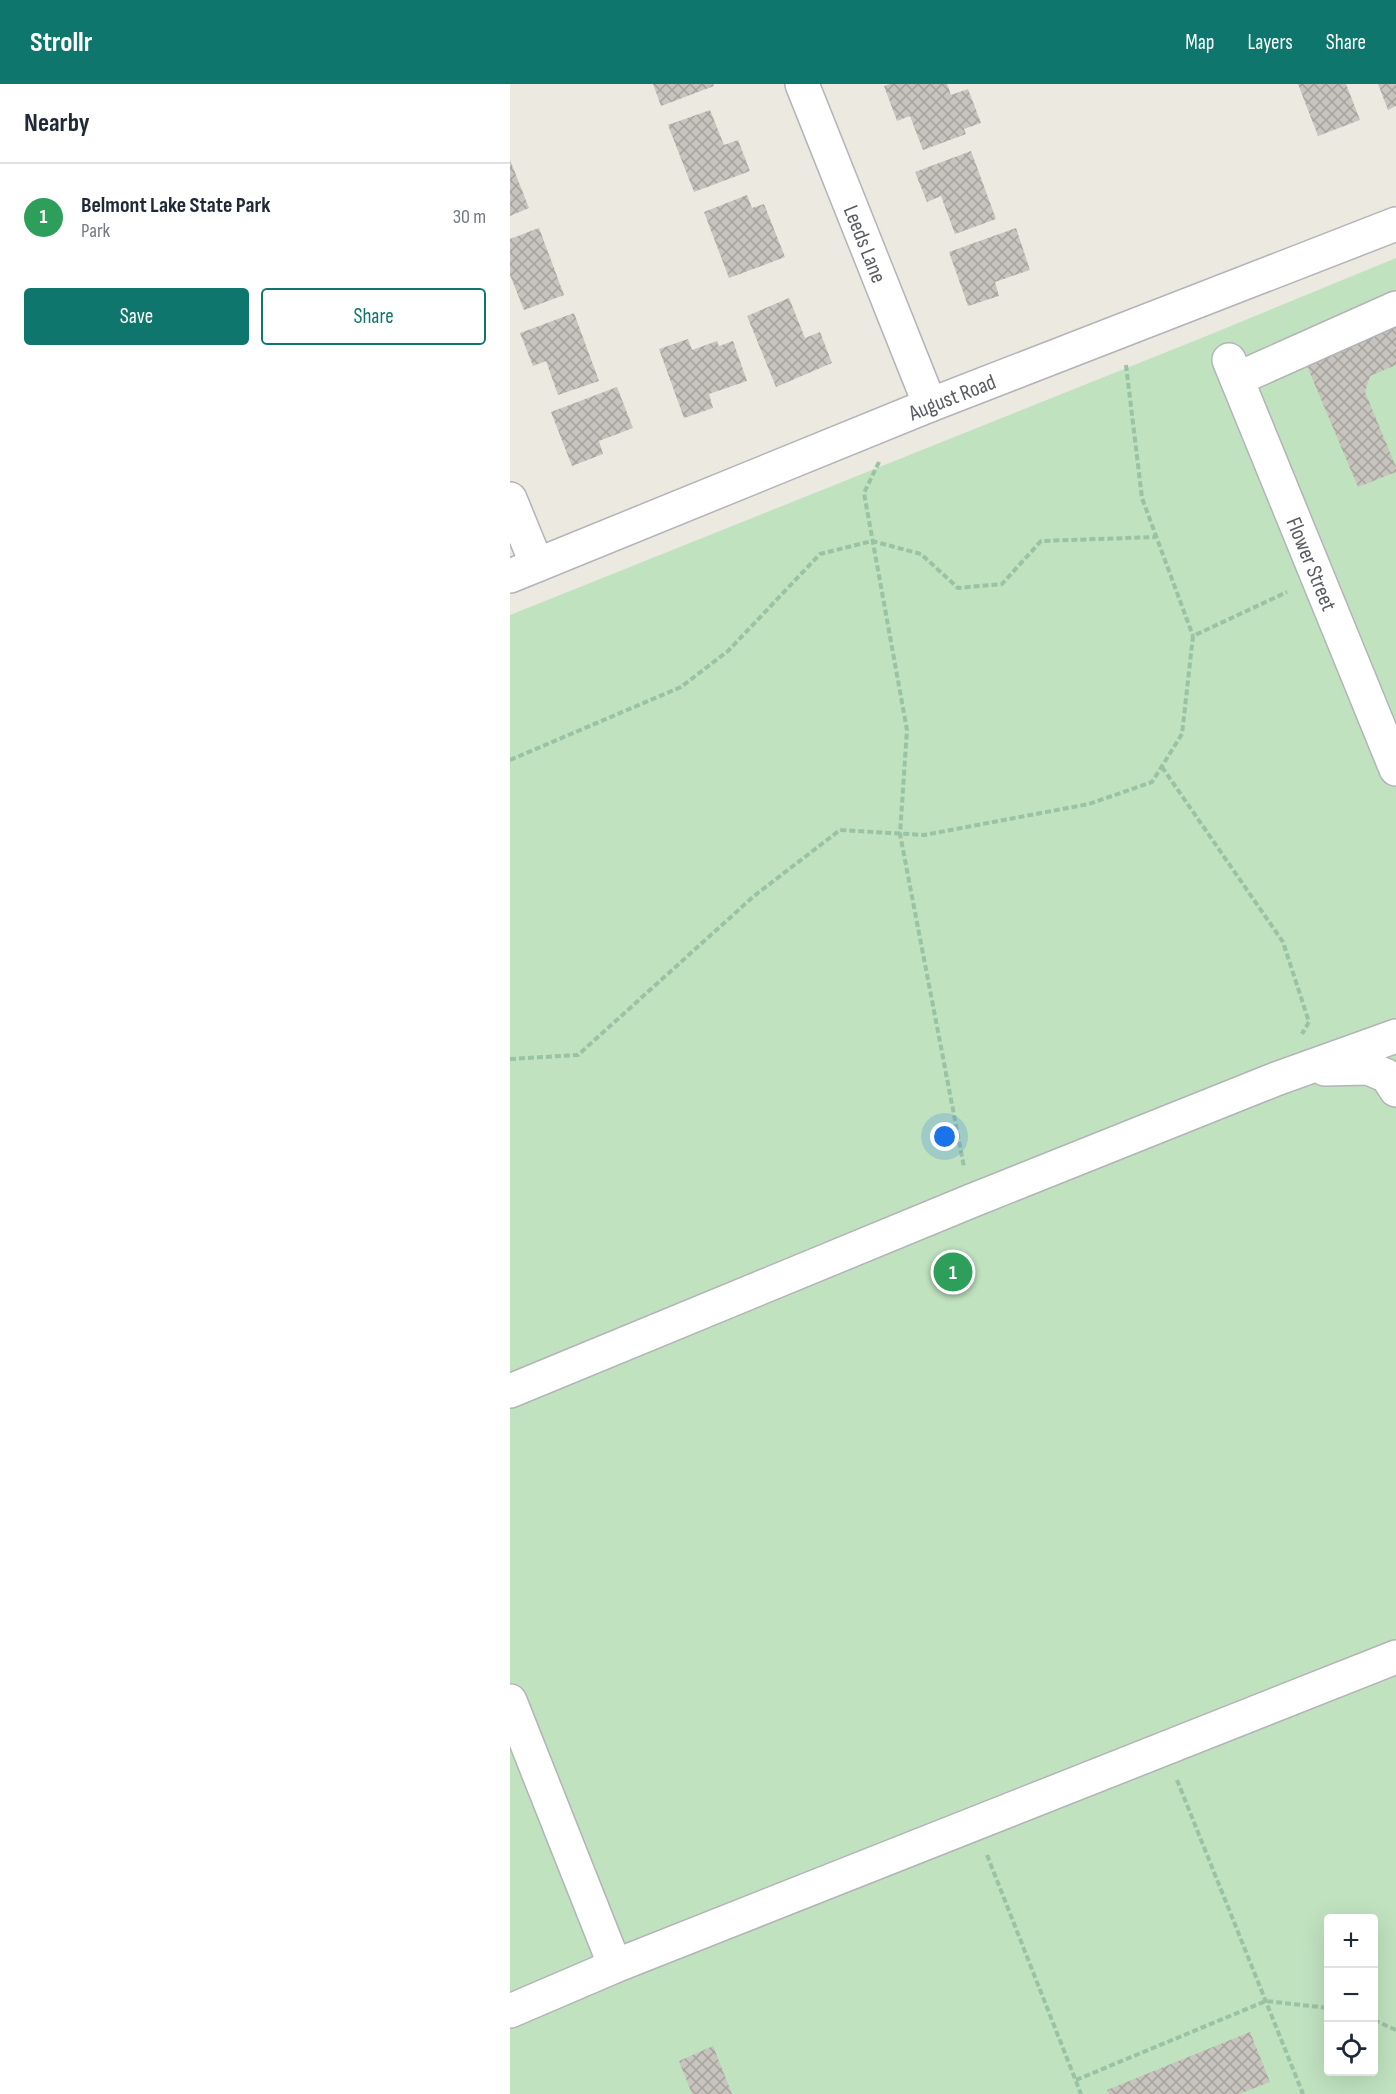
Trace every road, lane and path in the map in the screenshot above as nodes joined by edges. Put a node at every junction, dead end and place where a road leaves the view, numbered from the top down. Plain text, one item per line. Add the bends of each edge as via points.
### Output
1 (802, 84) edge
2 (1396, 224) edge
3 (1396, 308) edge
4 (1126, 360) dead end
5 (930, 405) junction
6 (881, 459) dead end
7 (510, 499) edge
8 (1156, 537) junction
9 (872, 541) junction
10 (523, 570) edge
11 (1318, 577) junction
12 (1193, 636) junction
13 (510, 760) edge
14 (1162, 767) junction
15 (1396, 769) edge
16 (900, 834) junction
17 (1396, 1036) edge
18 (510, 1059) edge
19 (1283, 1076) junction
20 (1396, 1090) edge
21 (971, 1201) junction
22 (510, 1391) edge
23 (1396, 1657) edge
24 (510, 1701) edge
25 (1164, 1749) junction
26 (975, 1824) junction
27 (615, 1966) junction
28 (1266, 2001) junction
29 (1324, 2006) edge
30 (510, 2011) edge
31 (1378, 2022) edge
32 (1396, 2030) edge
33 (1076, 2080) junction
34 (1082, 2094) edge
35 (1303, 2094) edge

1 - 5 street, Leeds Lane
2 - 5 street, August Road
3 - 11 street, Flower Street via 1233,369
4 - 8 path via 1142,498
5 - 10 street, August Road
6 - 9 path via 864,494
7 - 10 street
8 - 9 path via 1041,541 1002,584 958,588 921,554
8 - 12 path
9 - 13 path via 820,554 728,651 681,687
9 - 16 path via 907,730
11 - 12 path
11 - 15 street, Flower Street
12 - 14 path via 1182,734
14 - 16 path via 1152,782 1089,804 924,835
14 - 19 path via 1283,942 1309,1022
16 - 18 path via 840,830 754,896 578,1055
16 - 21 path
17 - 19 street
19 - 20 street via 1329,1068 1368,1068 1387,1077
19 - 21 street
21 - 22 street
23 - 25 street
24 - 27 street
25 - 26 street
25 - 28 path
26 - 27 street
26 - 33 path
27 - 30 street
28 - 29 path
28 - 33 path
28 - 35 path
31 - 32 path
33 - 34 path

